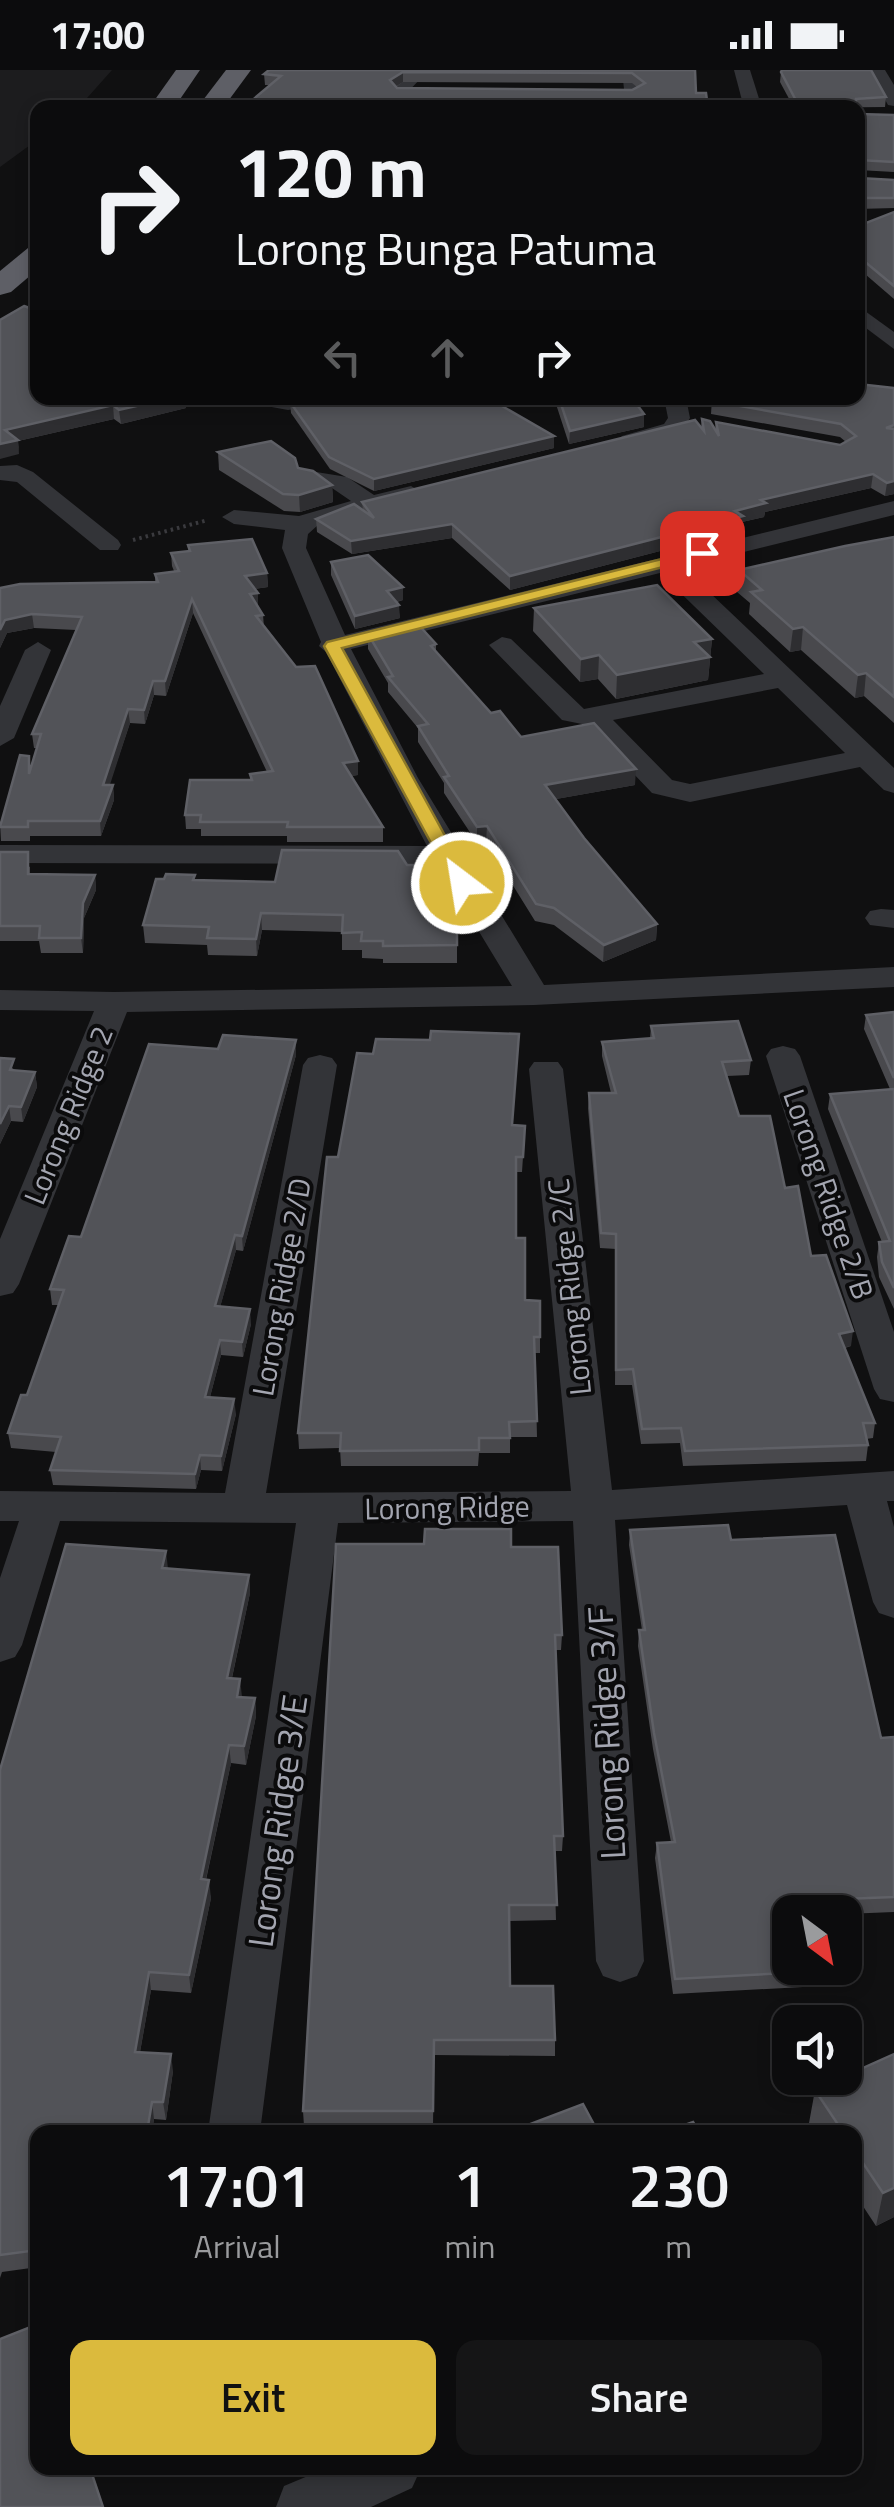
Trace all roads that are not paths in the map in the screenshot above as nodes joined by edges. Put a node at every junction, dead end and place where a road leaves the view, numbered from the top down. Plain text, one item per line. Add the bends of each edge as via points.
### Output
1 (239, 70) edge
2 (421, 70) edge
3 (630, 70) edge
4 (742, 70) edge
5 (877, 70) edge
6 (186, 71) edge
7 (613, 92) edge
8 (166, 100) edge
9 (216, 100) edge
10 (396, 100) edge
11 (633, 100) edge
12 (751, 100) edge
13 (894, 101) edge
14 (30, 252) edge
15 (30, 258) edge
16 (0, 268) edge
17 (0, 286) edge
18 (865, 318) edge
19 (894, 344) edge
20 (683, 412) edge
21 (603, 447) edge
22 (0, 473) edge
23 (310, 478) edge
24 (440, 486) edge
25 (369, 502) junction
26 (894, 508) edge
27 (234, 517) road end
28 (304, 524) junction
29 (109, 546) road end
30 (820, 561) edge
31 (663, 562) junction
32 (690, 588) junction
33 (502, 644) dead end
34 (332, 646) junction
35 (38, 650) dead end
36 (782, 678) junction
37 (595, 718) junction
38 (0, 738) edge
39 (865, 757) junction
40 (894, 784) edge
41 (0, 854) edge
42 (444, 855) junction
43 (894, 976) edge
44 (534, 996) junction
45 (0, 1000) edge
46 (114, 1002) junction
47 (783, 1056) dead end
48 (320, 1065) dead end
49 (546, 1069) dead end
50 (0, 1284) edge
51 (894, 1389) edge
52 (879, 1488) edge
53 (592, 1505) junction
54 (0, 1506) edge
55 (44, 1506) junction
56 (243, 1508) junction
57 (319, 1510) junction
58 (894, 1602) edge
59 (0, 1645) edge
60 (620, 1960) dead end
61 (235, 2125) edge
62 (377, 2475) edge
63 (314, 2505) edge

1 - 9 highway
2 - 10 street via 412,91
3 - 11 street
4 - 12 street
5 - 13 street
6 - 8 highway
7 - 11 street
14 - 16 highway
15 - 17 highway
18 - 19 street
20 - 21 street via 662,433
22 - 29 street via 25,476
23 - 25 street via 339,482
24 - 25 street
25 - 28 street
26 - 31 street
27 - 28 street
28 - 34 street via 294,548
30 - 32 street
31 - 32 street
31 - 34 street
32 - 36 street
33 - 37 street via 572,714
34 - 42 street
35 - 38 street
36 - 37 street
36 - 39 street
37 - 39 street via 674,792
39 - 40 street
41 - 42 street
42 - 44 street
43 - 44 street
44 - 46 street
45 - 46 street
46 - 50 street, Lorong Ridge 2
47 - 51 street, Lorong Ridge 2/B
48 - 56 street, Lorong Ridge 2/D
49 - 53 street, Lorong Ridge 2/C
52 - 53 street, Lorong Ridge
52 - 58 street
53 - 57 street, Lorong Ridge
53 - 60 street, Lorong Ridge 3/F
54 - 55 street, Lorong Ridge
55 - 56 street, Lorong Ridge
55 - 59 street
56 - 57 street, Lorong Ridge
57 - 61 street, Lorong Ridge 3/E
62 - 63 street

